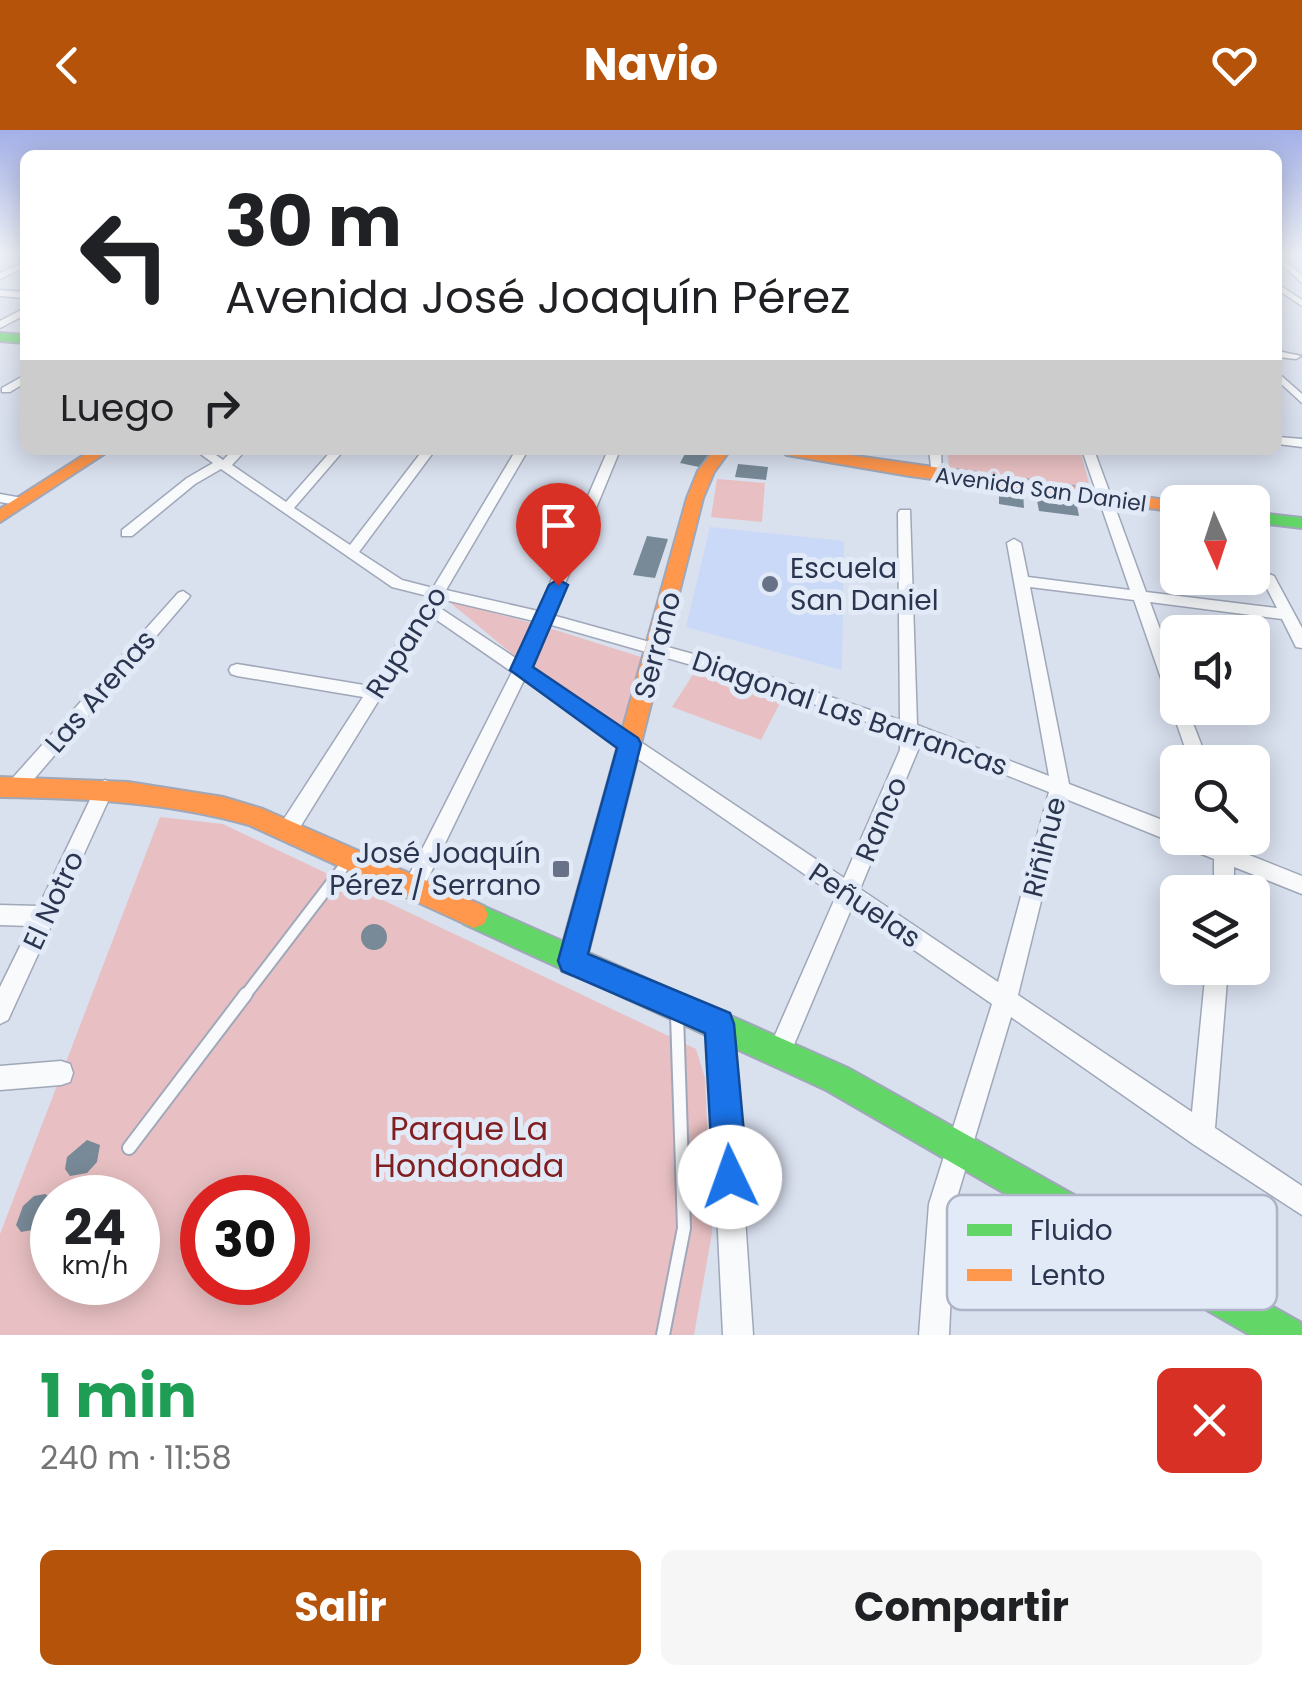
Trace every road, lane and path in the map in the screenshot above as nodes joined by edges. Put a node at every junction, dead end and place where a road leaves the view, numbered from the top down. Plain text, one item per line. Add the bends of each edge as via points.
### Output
1 (1282, 354) edge
2 (1296, 356) dead end
3 (1282, 380) edge
4 (20, 381) edge
5 (6, 390) dead end
6 (1302, 400) edge
7 (93, 455) edge
8 (209, 455) edge
9 (234, 455) edge
10 (334, 455) edge
11 (424, 455) edge
12 (519, 455) edge
13 (612, 455) edge
14 (719, 455) edge
15 (817, 455) edge
16 (936, 455) edge
17 (1090, 455) edge
18 (224, 464) junction
19 (938, 475) junction
20 (1105, 498) junction
21 (12, 500) edge
22 (1160, 505) edge
23 (288, 508) junction
24 (905, 513) dead end
25 (0, 517) edge
26 (1270, 520) edge
27 (1302, 523) edge
28 (127, 533) dead end
29 (1014, 543) dead end
30 (352, 552) junction
31 (1270, 581) edge
32 (1021, 582) junction
33 (183, 596) dead end
34 (1140, 597) junction
35 (433, 600) junction
36 (1288, 615) junction
37 (544, 618) junction
38 (1302, 643) edge
39 (656, 648) junction
40 (1160, 654) edge
41 (237, 670) dead end
42 (521, 670) junction
43 (374, 693) junction
44 (911, 730) junction
45 (630, 744) junction
46 (1060, 786) junction
47 (8, 787) edge
48 (106, 788) junction
49 (1160, 827) edge
50 (286, 832) junction
51 (1242, 855) edge
52 (350, 859) junction
53 (1302, 885) edge
54 (412, 890) junction
55 (850, 894) junction
56 (0, 915) edge
57 (45, 916) junction
58 (572, 961) junction
59 (1215, 985) edge
60 (1004, 1000) junction
61 (677, 1004) junction
62 (0, 1012) edge
63 (719, 1024) junction
64 (780, 1050) junction
65 (61, 1073) dead end
66 (0, 1078) edge
67 (1202, 1135) junction
68 (957, 1145) junction
69 (129, 1148) dead end
70 (1043, 1195) edge
71 (1302, 1202) edge
72 (1242, 1310) edge
73 (1283, 1334) edge
74 (663, 1335) edge
75 (738, 1335) edge
76 (934, 1335) edge

1 - 2 street
3 - 6 street
4 - 5 street
7 - 21 main road
8 - 18 street, Diagonal Las Barrancas
9 - 18 street
10 - 23 street
11 - 30 street
12 - 35 street, Rupanco
13 - 37 street
14 - 39 main road, Serrano via 699,486
15 - 19 main road, Avenida San Daniel
16 - 19 street
17 - 20 street
18 - 23 street, Diagonal Las Barrancas
18 - 28 street
19 - 20 main road, Avenida San Daniel
20 - 22 main road, Avenida San Daniel
20 - 34 street
21 - 25 main road
23 - 30 street, Diagonal Las Barrancas
24 - 44 street, Ranco
26 - 27 main road
29 - 32 street, Riñihue
30 - 35 street, Diagonal Las Barrancas
31 - 36 street
32 - 34 street
32 - 46 street, Riñihue
33 - 47 street, Las Arenas
34 - 36 street
34 - 40 street
35 - 37 street, Diagonal Las Barrancas
35 - 42 street, Peñuelas
35 - 43 street, Rupanco
36 - 38 street
37 - 39 street, Diagonal Las Barrancas
37 - 42 street
39 - 44 street, Diagonal Las Barrancas
39 - 45 main road, Serrano
41 - 43 street
42 - 45 street, Peñuelas
42 - 54 street
43 - 50 street, Rupanco
44 - 46 street, Diagonal Las Barrancas
44 - 55 street, Ranco via 907,757
45 - 55 street, Peñuelas
45 - 58 main road, Serrano
46 - 49 street, Diagonal Las Barrancas
46 - 60 street, Riñihue
47 - 48 main road
48 - 50 main road via 202,800
48 - 57 street, El Notro
50 - 52 main road
51 - 53 street, Diagonal Las Barrancas
52 - 54 main road
52 - 69 lane
54 - 58 main road
55 - 60 street, Peñuelas
55 - 64 street, Ranco
56 - 57 street
57 - 62 street, El Notro
58 - 61 main road
59 - 67 street
60 - 67 street, Peñuelas
60 - 68 street, Riñihue
61 - 63 main road
61 - 74 lane via 684,1228
63 - 64 main road
63 - 75 street
64 - 68 main road
65 - 66 street
67 - 71 street, Peñuelas
68 - 70 main road
68 - 76 street, Riñihue via 942,1204
72 - 73 main road

